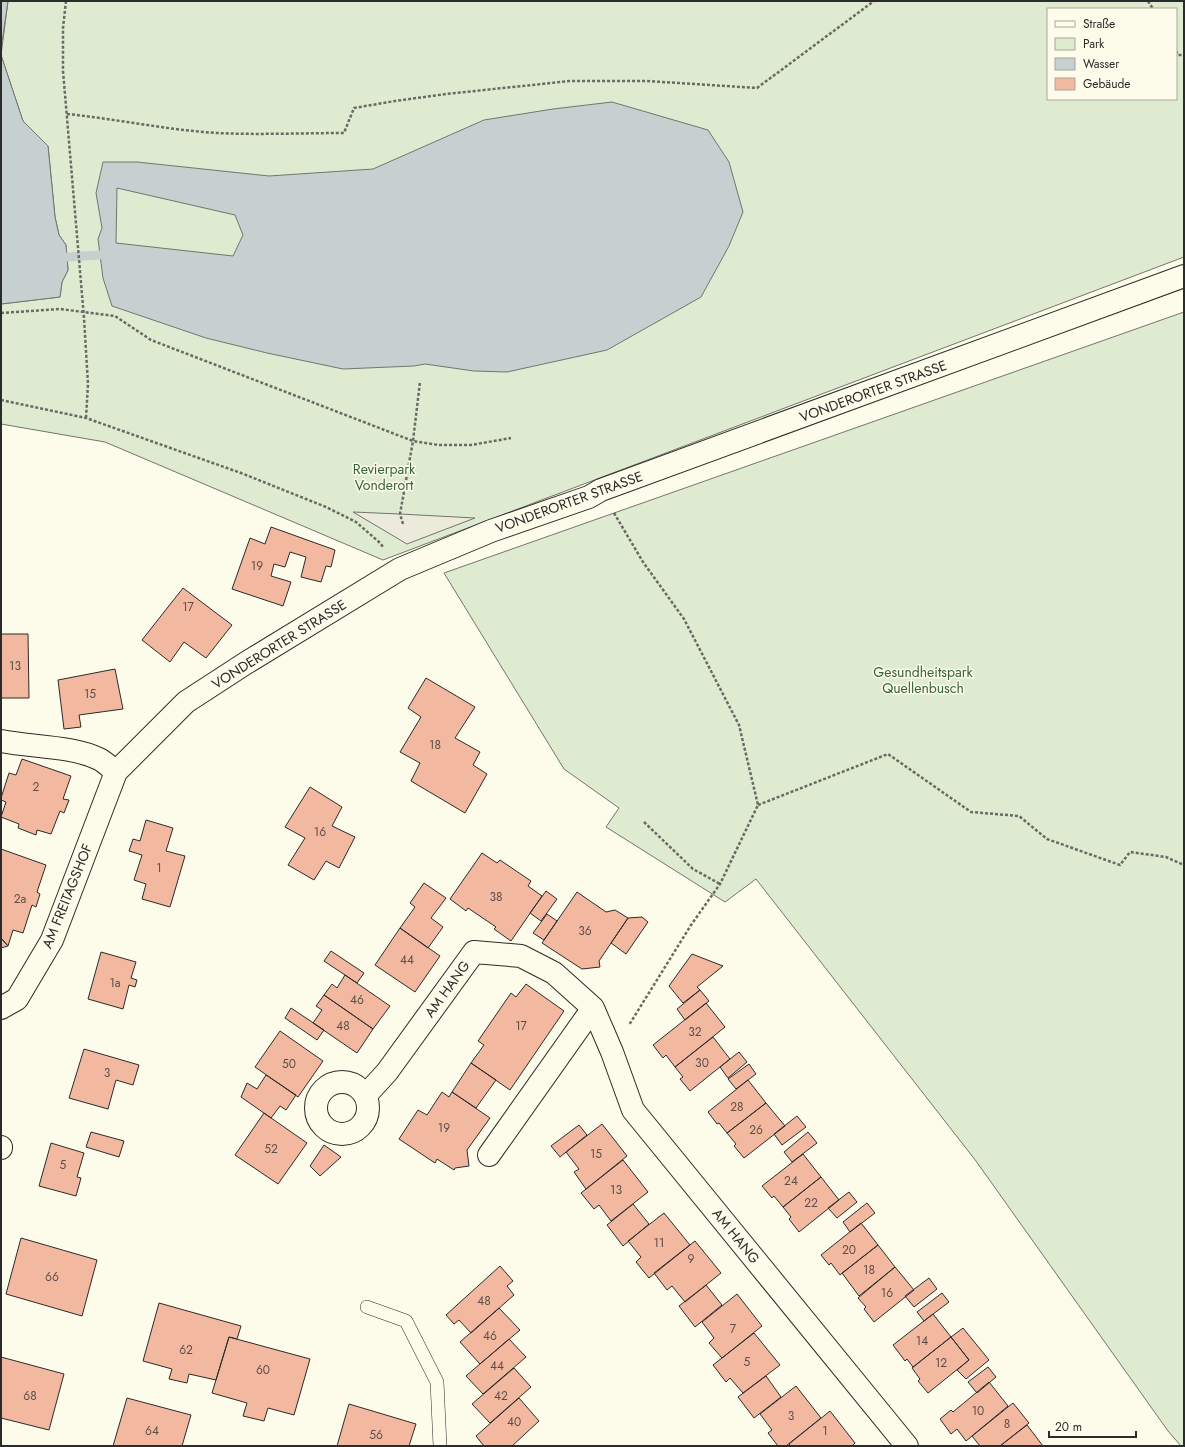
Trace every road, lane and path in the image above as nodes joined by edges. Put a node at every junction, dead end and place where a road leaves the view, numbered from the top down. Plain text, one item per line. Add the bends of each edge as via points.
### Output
1 (66, 1) edge
2 (874, 1) edge
3 (67, 114) junction
4 (1184, 276) edge
5 (84, 312) junction
6 (1, 313) edge
7 (420, 382) dead end
8 (1, 400) edge
9 (86, 418) junction
10 (511, 438) dead end
11 (413, 441) junction
12 (601, 490) junction
13 (404, 524) dead end
14 (400, 568) junction
15 (1, 741) edge
16 (116, 772) junction
17 (758, 806) junction
18 (644, 822) dead end
19 (1184, 865) edge
20 (720, 884) junction
21 (1, 1008) edge
22 (593, 1008) junction
23 (612, 1052) junction
24 (366, 1095) dead end
25 (489, 1155) dead end
26 (367, 1307) dead end
27 (440, 1446) edge
28 (907, 1446) edge

1 - 3 path via 62,71
2 - 3 path via 757,88 647,81 570,81 453,93 354,108 344,133 216,132 174,129
3 - 5 path
4 - 12 street, VONDERORTER STRASSE
5 - 6 path via 60,309
5 - 9 path via 88,384
5 - 11 path via 115,316 151,340
7 - 11 path
8 - 9 path
9 - 14 path via 241,473 326,507 356,522 379,542
10 - 11 path via 471,445 438,446
11 - 13 path via 400,514
12 - 14 street, VONDERORTER STRASSE via 589,497 491,531
12 - 17 path via 643,562 684,619 739,725
14 - 16 street, VONDERORTER STRASSE via 186,702
15 - 16 street via 80,752 100,759
16 - 21 street, AM FREITAGSHOF via 52,940 17,999
17 - 19 path via 888,754 971,812 1019,816 1047,839 1120,865 1130,852 1166,857
17 - 20 path
18 - 20 path via 693,869
20 - 23 path
22 - 23 street, AM HANG
22 - 24 street, AM HANG via 554,972 521,956 474,952 386,1072
22 - 25 street
23 - 28 street, AM HANG via 633,1110
26 - 27 lane via 406,1321 437,1382

